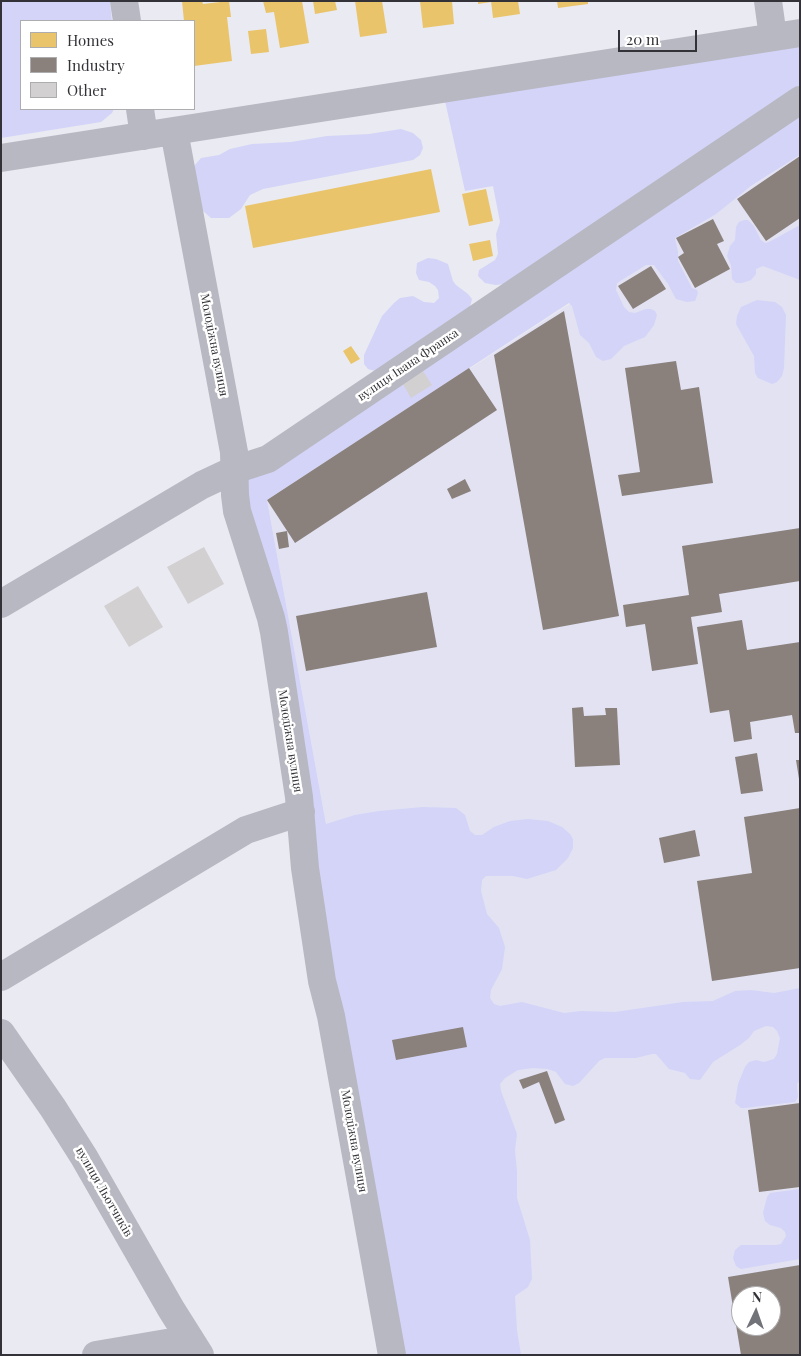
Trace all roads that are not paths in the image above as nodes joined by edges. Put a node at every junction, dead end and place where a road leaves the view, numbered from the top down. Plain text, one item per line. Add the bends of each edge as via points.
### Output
1 (124, 1) edge
2 (768, 1) edge
3 (127, 20) edge
4 (800, 32) edge
5 (773, 37) junction
6 (800, 100) edge
7 (140, 110) edge
8 (174, 131) junction
9 (144, 136) junction
10 (1, 158) edge
11 (234, 470) junction
12 (1, 604) edge
13 (301, 812) junction
14 (1, 977) edge
15 (1, 1033) edge
16 (195, 1347) edge
17 (96, 1355) edge
18 (392, 1355) edge

1 - 3 street
2 - 5 street
4 - 5 street
5 - 8 street
6 - 11 street, вулиця Івана Франка via 268,458
7 - 9 street
8 - 9 street
8 - 11 street, Молодіжна вулиця via 234,452
9 - 10 street
11 - 12 street, вулиця Івана Франка
11 - 13 street, Молодіжна вулиця via 237,511 274,632
13 - 14 street via 246,830
13 - 18 street, Молодіжна вулиця via 305,868 322,981
15 - 16 street, вулиця Льотчиків via 84,1157
16 - 17 street

